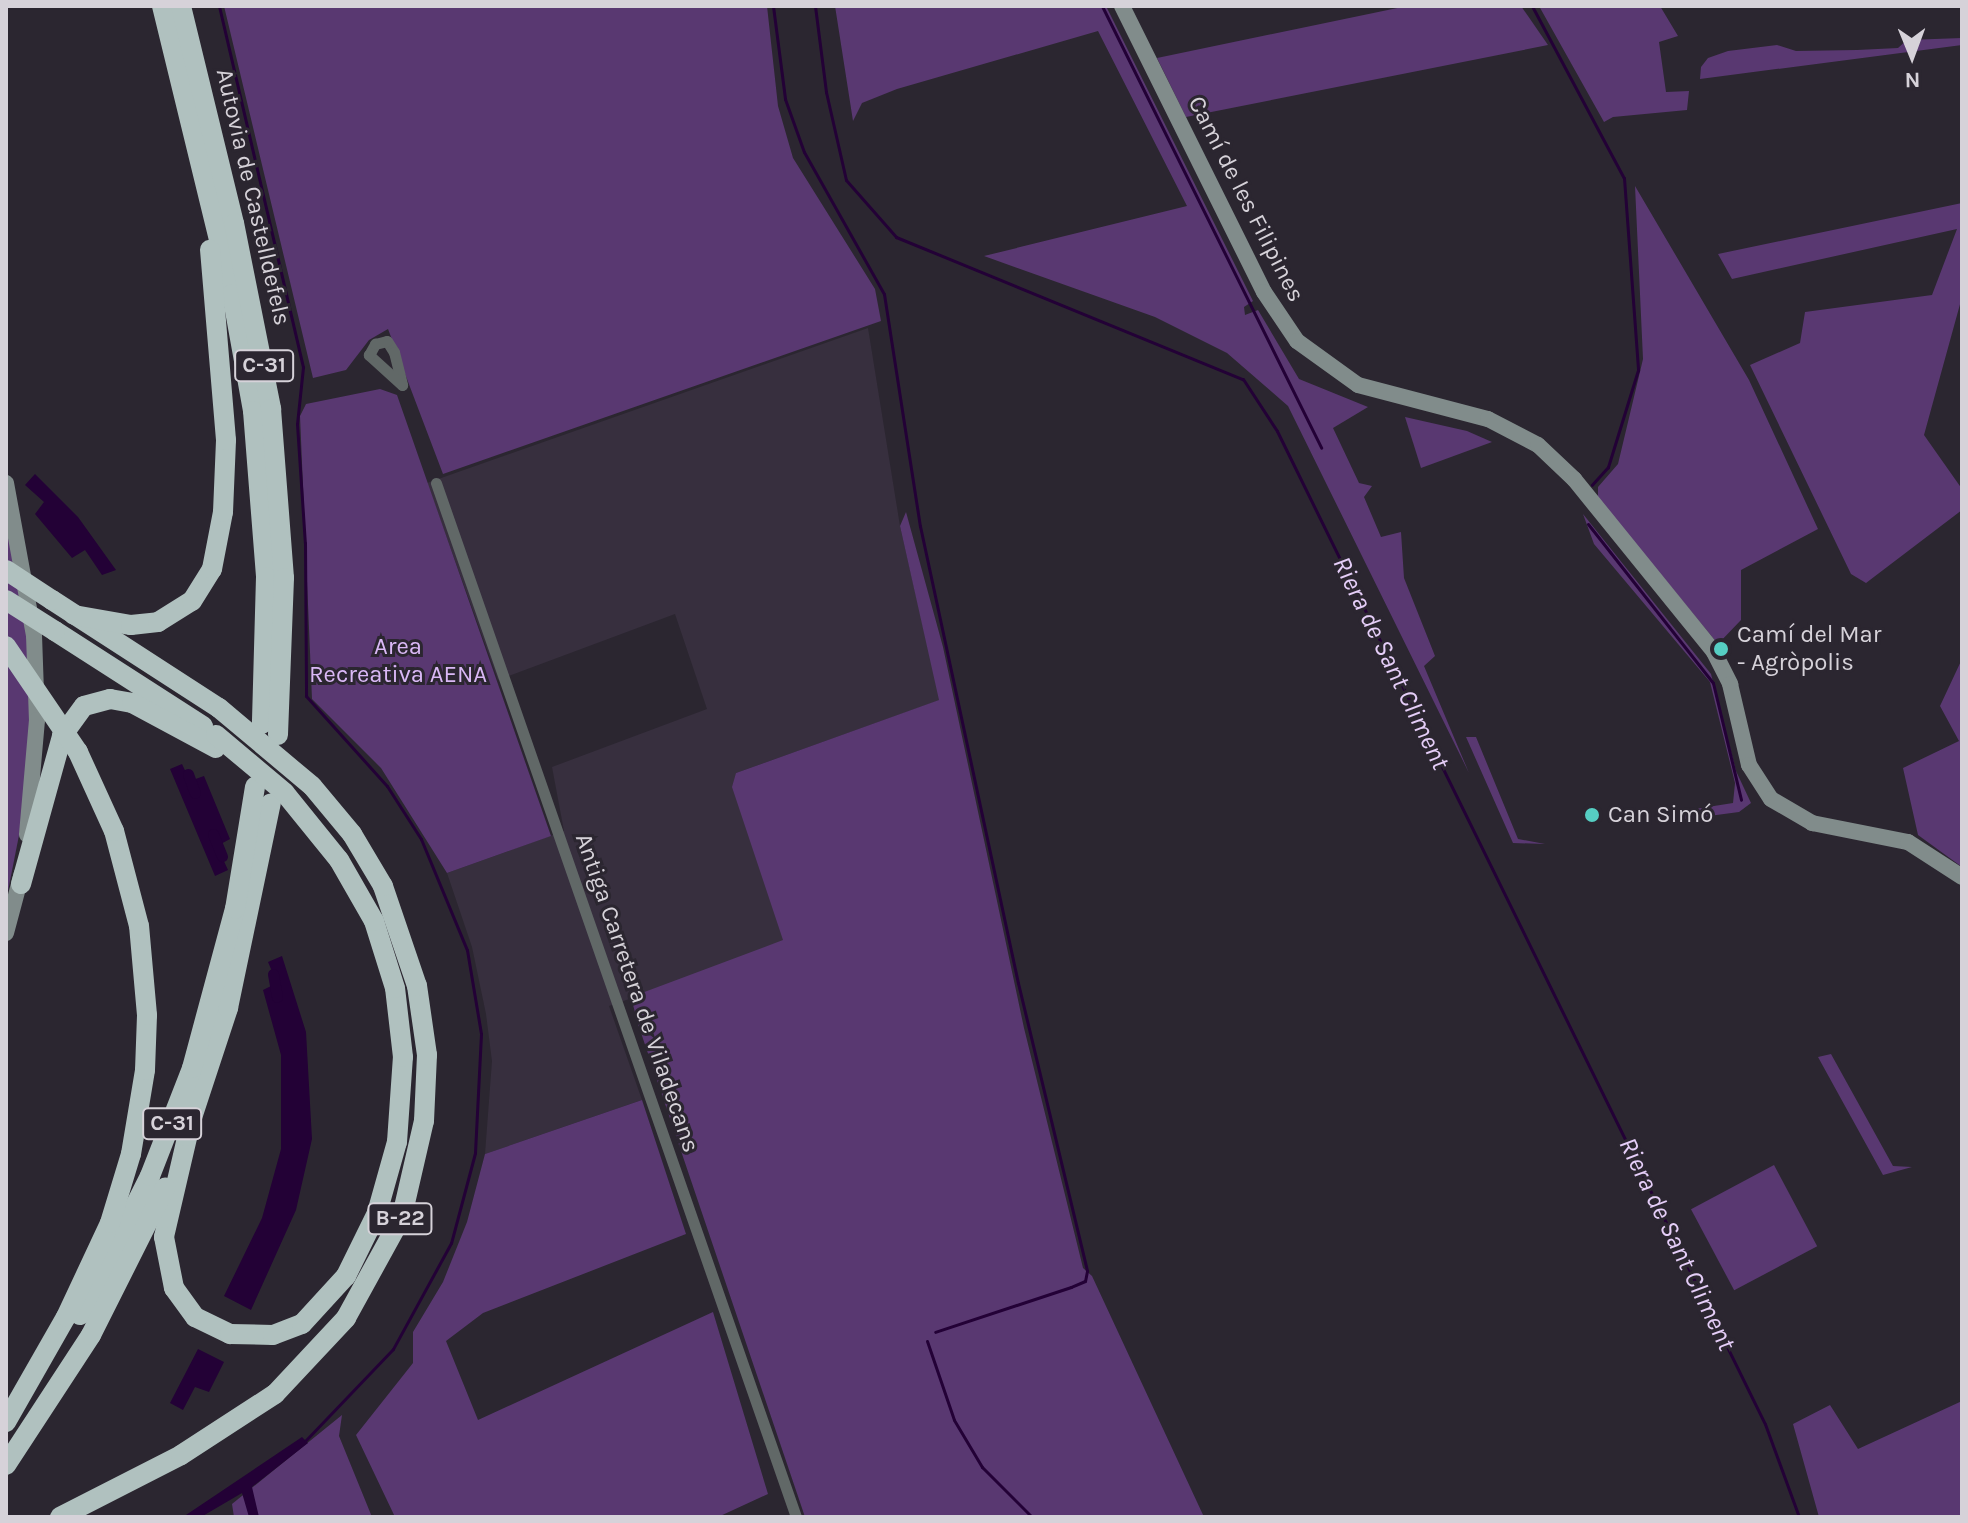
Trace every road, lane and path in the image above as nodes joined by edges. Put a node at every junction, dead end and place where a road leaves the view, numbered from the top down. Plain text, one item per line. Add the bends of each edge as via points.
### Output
1 (162, 6) edge
2 (181, 6) edge
3 (1122, 6) edge
4 (197, 154) junction
5 (6, 483) edge
6 (436, 483) dead end
7 (6, 570) edge
8 (6, 600) edge
9 (74, 615) junction
10 (6, 646) edge
11 (216, 741) junction
12 (255, 787) dead end
13 (277, 797) junction
14 (1962, 877) edge
15 (21, 884) junction
16 (6, 933) edge
17 (190, 1125) junction
18 (6, 1422) edge
19 (6, 1429) edge
20 (6, 1465) edge
21 (60, 1517) edge
22 (796, 1517) edge

1 - 4 highway, Autovia de Castelldefels / C-31
2 - 4 highway, Autovia de Castelldefels / C-31 via 234,223 271,409 284,578 270,729 266,577 253,411 232,294
3 - 14 main road, Camí de les Filipines via 1264,292 1297,341 1358,385 1488,419 1538,445 1574,479 1678,603 1724,668 1749,765 1780,807 1812,823 1908,842
4 - 9 highway via 226,392 225,478 216,558 198,594 167,619 131,625
5 - 15 main road via 29,590 36,679 35,754
6 - 22 street, Antiga Carretera de Viladecans
7 - 9 highway, B-22, bridge
8 - 11 highway, bridge
9 - 21 highway, B-22, bridge via 219,708 312,786 352,834 383,886 417,986 427,1055 424,1121 402,1216 368,1287 346,1318 275,1394 181,1455
10 - 18 highway, bridge via 78,752 114,831 139,926 147,1015 145,1070 131,1154 110,1223 66,1317
11 - 13 highway, bridge
11 - 15 highway via 132,703 110,699 84,706 62,736
12 - 19 highway, C-31 via 235,909 168,1134 103,1275 44,1377
13 - 17 highway, C-31 via 231,996
13 - 17 highway via 309,818 374,921 395,988 403,1057 397,1142 377,1213 346,1276 302,1324 273,1335 230,1334 195,1317 174,1288 164,1237
15 - 16 main road
17 - 20 highway, C-31 via 153,1213 91,1335

